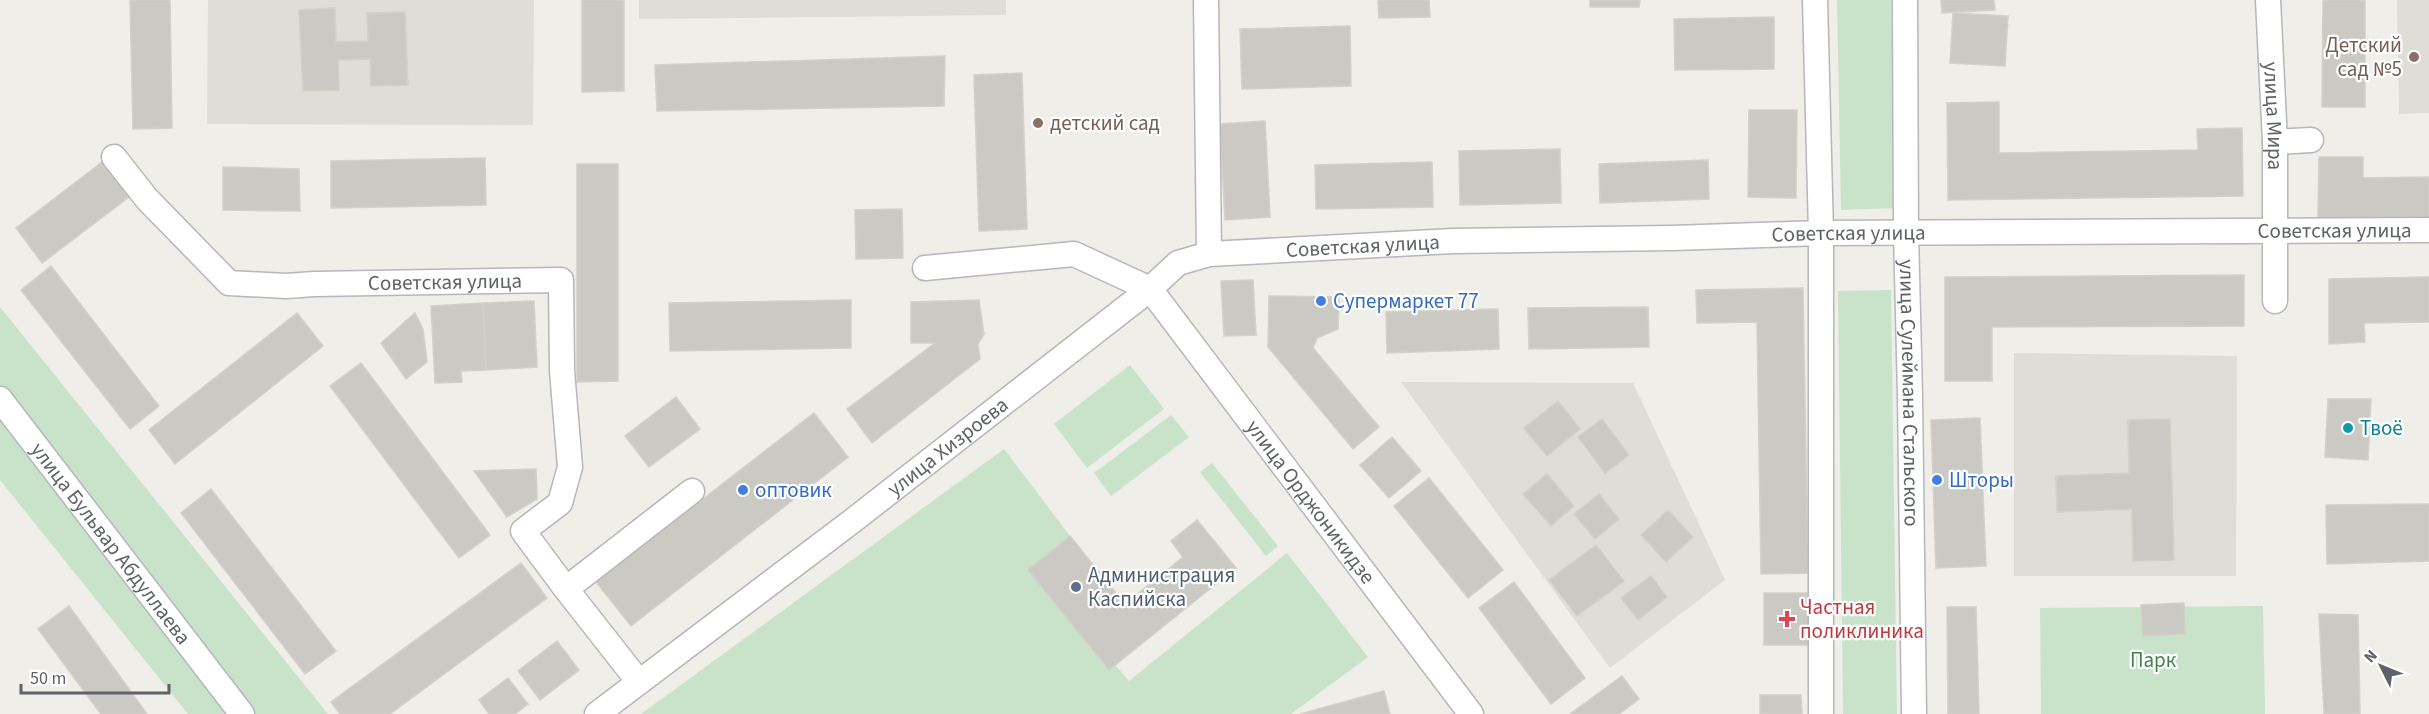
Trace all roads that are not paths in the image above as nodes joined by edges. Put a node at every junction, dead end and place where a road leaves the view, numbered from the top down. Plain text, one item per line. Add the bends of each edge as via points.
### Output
1 (1206, 0) edge
2 (1815, 0) edge
3 (1905, 0) edge
4 (2268, 0) edge
5 (2311, 140) dead end
6 (2275, 142) junction
7 (114, 157) dead end
8 (2429, 230) edge
9 (2275, 231) junction
10 (1906, 232) junction
11 (1821, 233) junction
12 (1269, 252) joint
13 (1209, 254) junction
14 (925, 268) dead end
15 (1150, 289) junction
16 (2276, 301) dead end
17 (0, 399) edge
18 (692, 491) dead end
19 (566, 589) junction
20 (639, 682) junction
21 (242, 714) edge
22 (597, 714) edge
23 (1471, 714) edge
24 (1821, 714) edge
25 (1914, 714) edge

1 - 13 street
2 - 11 street
3 - 10 street, улица Сулеймана Стальского
4 - 6 street, улица Мира
5 - 6 street
6 - 9 street, улица Мира
7 - 19 street, Советская улица via 147,199 229,284 561,280 562,371 570,467 560,503 523,531
8 - 9 street, Советская улица
9 - 10 street, Советская улица
9 - 16 street, улица Мира
10 - 11 street, Советская улица
10 - 25 street, улица Сулеймана Стальского
11 - 12 street, Советская улица via 1453,241
11 - 24 street
12 - 13 street, улица Хизроева
13 - 15 street, улица Хизроева via 1178,263
14 - 15 street via 1074,254
15 - 20 street, улица Хизроева
15 - 23 street, улица Орджоникидзе
17 - 21 street, улица Бульвар Абдуллаева
18 - 19 street
19 - 20 street
20 - 22 street, улица Хизроева

